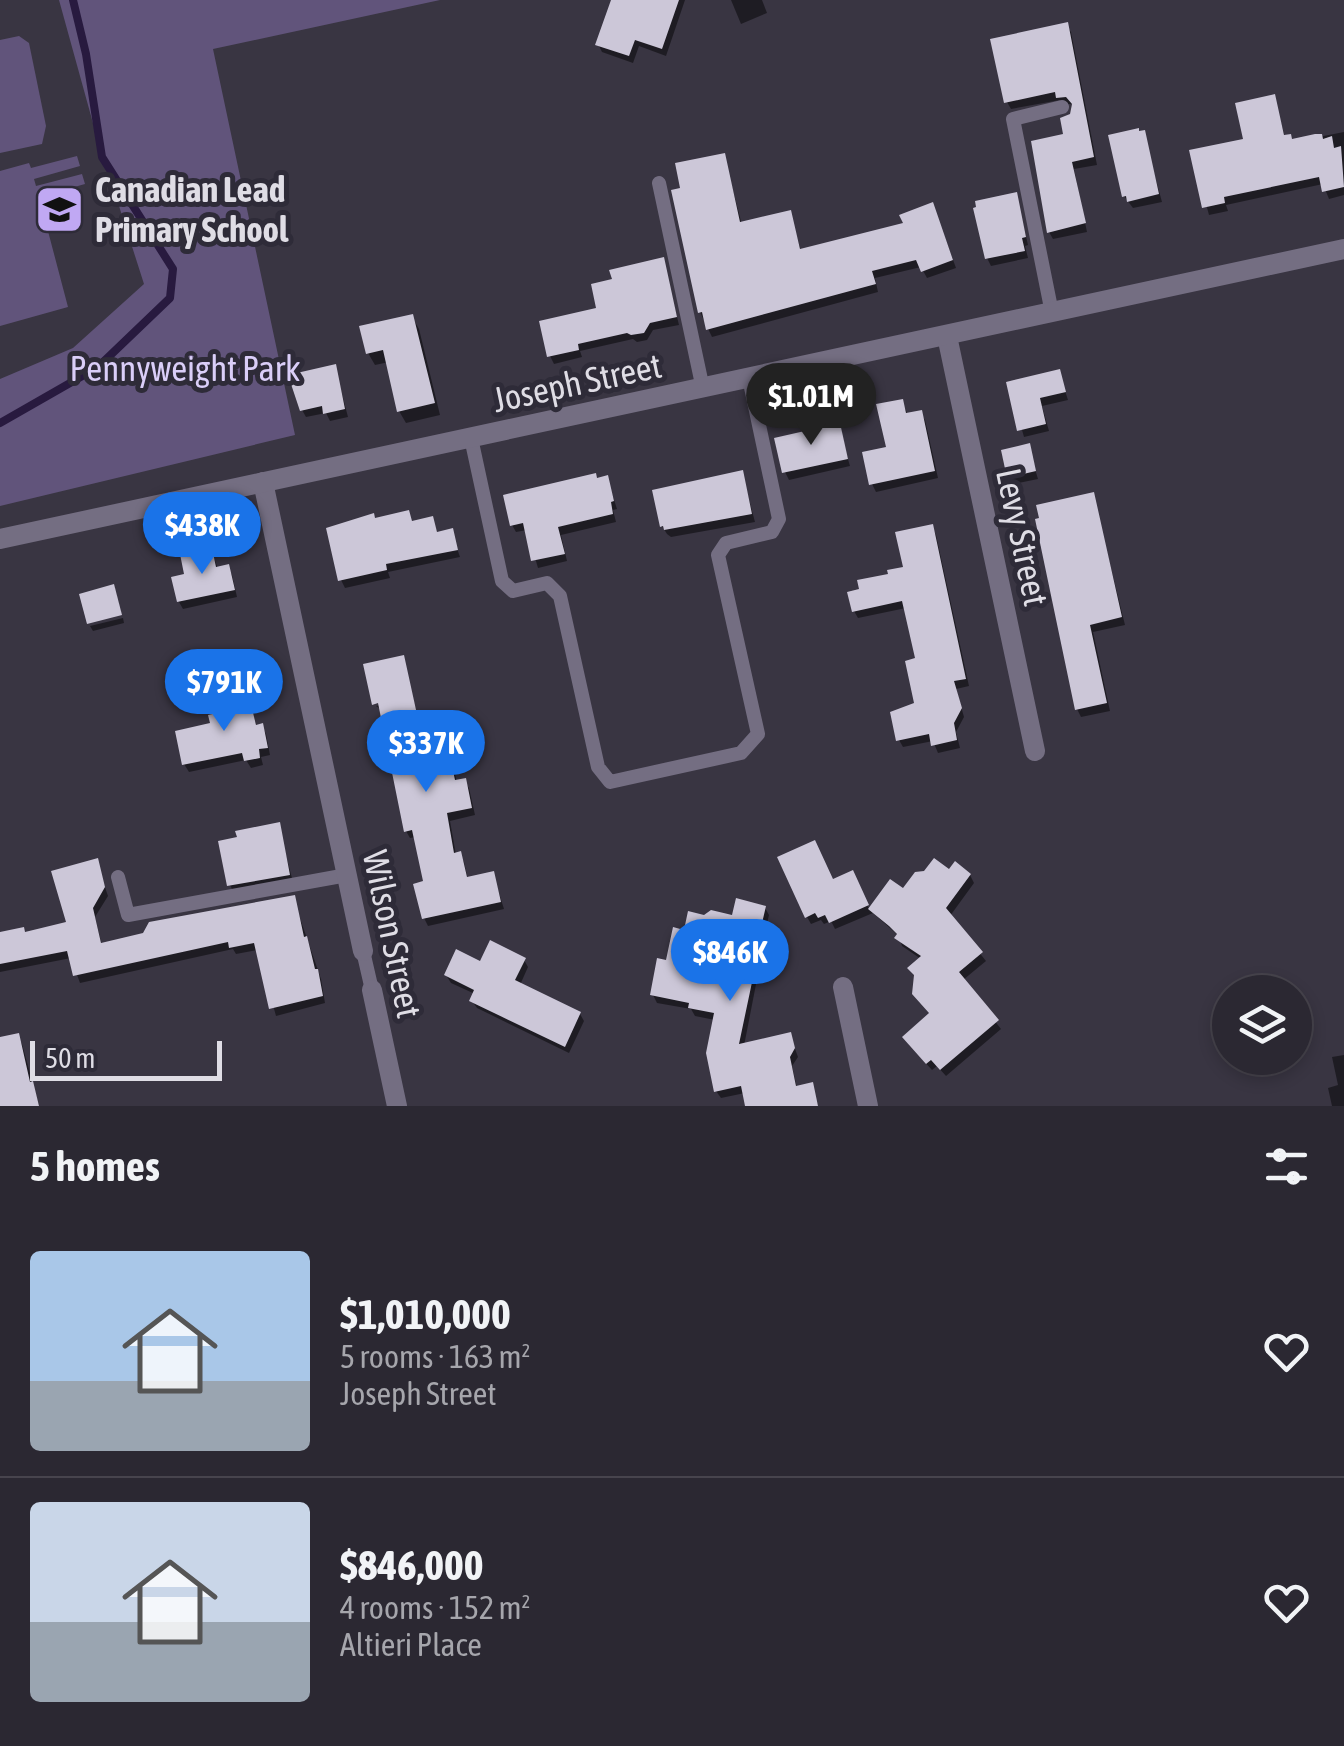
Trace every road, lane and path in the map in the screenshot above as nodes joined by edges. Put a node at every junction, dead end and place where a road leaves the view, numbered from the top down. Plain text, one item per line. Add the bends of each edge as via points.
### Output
1 (1062, 108) dead end
2 (659, 183) dead end
3 (1344, 249) edge
4 (1052, 313) junction
5 (947, 336) junction
6 (749, 378) junction
7 (703, 388) junction
8 (472, 438) junction
9 (263, 482) junction
10 (0, 539) edge
11 (1035, 750) dead end
12 (347, 876) junction
13 (118, 877) dead end
14 (364, 951) joint
15 (843, 987) dead end
16 (372, 990) joint
17 (397, 1106) edge
18 (868, 1106) edge

1 - 4 lane via 1014,119
2 - 7 lane
3 - 4 street, Joseph Street
4 - 5 street, Joseph Street
5 - 6 street, Joseph Street
5 - 11 street, Levy Street
6 - 7 street, Joseph Street
6 - 8 lane via 780,519 772,532 726,543 718,555 758,734 741,753 610,782 598,768 560,596 547,583 513,591 502,581
7 - 8 street, Joseph Street
8 - 9 street, Joseph Street
9 - 10 street, Joseph Street
9 - 12 street, Wilson Street
12 - 13 lane via 128,915
12 - 14 street, Wilson Street
14 - 16 lane, Wilson Street
15 - 18 street
16 - 17 street, Wilson Street

